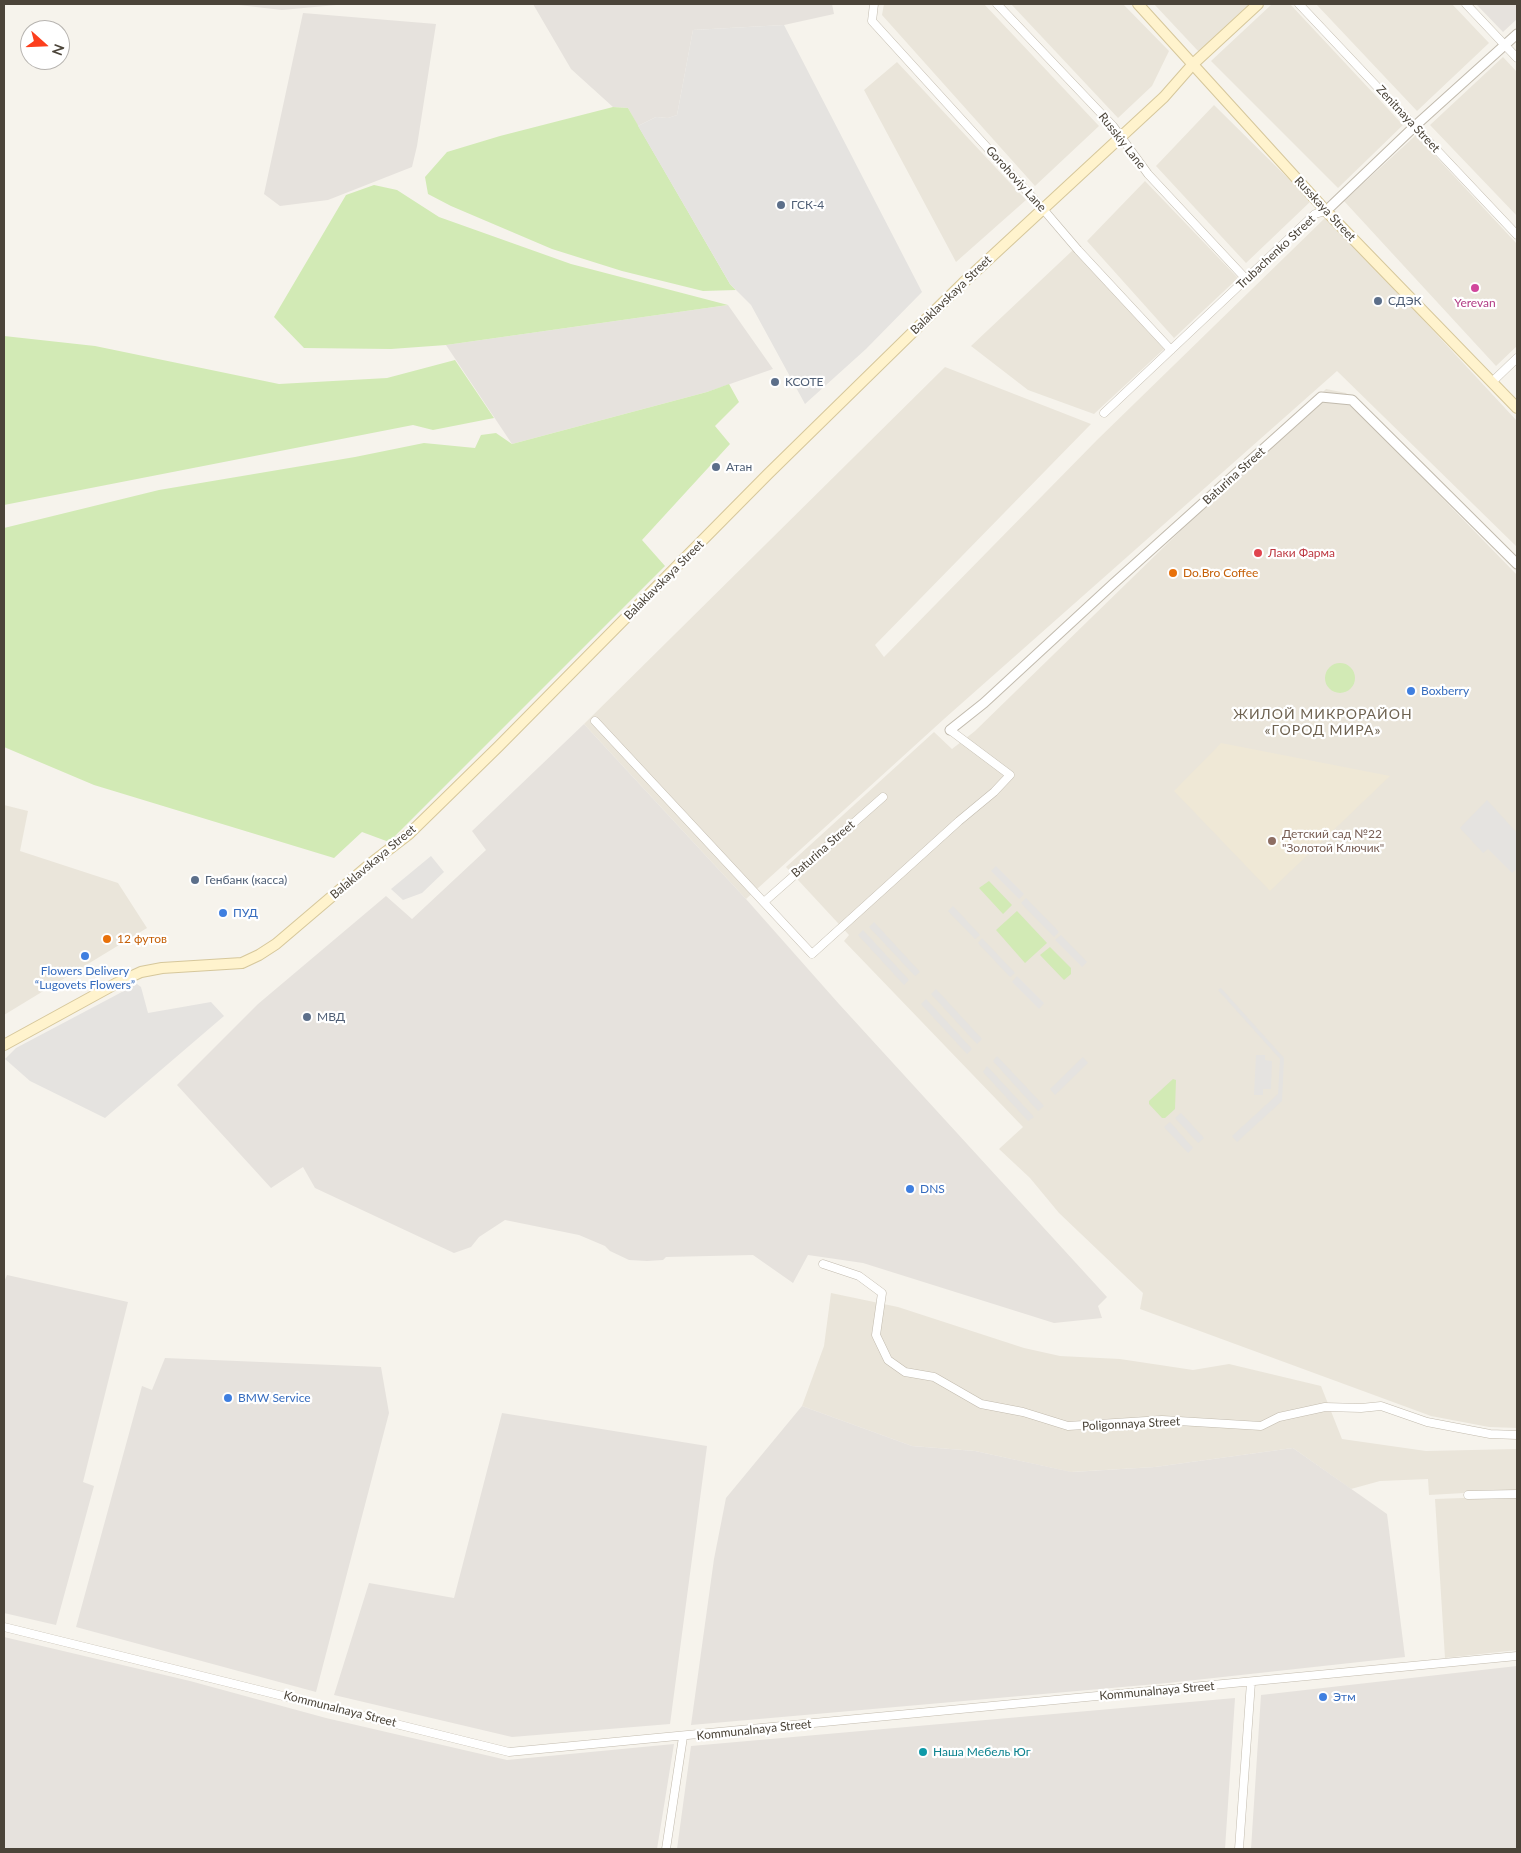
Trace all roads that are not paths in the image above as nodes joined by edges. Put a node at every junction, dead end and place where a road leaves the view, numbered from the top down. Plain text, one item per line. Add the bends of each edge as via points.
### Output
1 (874, 4) edge
2 (997, 4) edge
3 (1138, 4) edge
4 (1258, 4) edge
5 (1299, 4) edge
6 (1466, 4) edge
7 (1517, 34) edge
8 (1505, 45) junction
9 (1517, 58) edge
10 (1193, 64) junction
11 (1414, 126) junction
12 (1121, 136) junction
13 (1043, 209) junction
14 (1326, 211) junction
15 (1517, 235) edge
16 (1246, 279) junction
17 (1171, 350) junction
18 (1517, 358) edge
19 (1492, 382) junction
20 (1517, 408) edge
21 (1104, 413) dead end
22 (1517, 564) edge
23 (595, 721) dead end
24 (950, 730) joint
25 (883, 797) dead end
26 (764, 902) junction
27 (4, 1045) edge
28 (824, 1264) dead end
29 (1517, 1435) edge
30 (1517, 1494) edge
31 (1468, 1495) dead end
32 (4, 1627) edge
33 (1517, 1656) edge
34 (1251, 1682) junction
35 (683, 1737) junction
36 (666, 1849) edge
37 (1239, 1849) edge

1 - 13 street, Gorohoviy Lane via 872,21
2 - 12 street, Russkiy Lane
3 - 10 main road, Russkaya Street
4 - 10 main road, Balaklavskaya Street
5 - 11 street, Zenitnaya Street
6 - 8 street
7 - 8 street, Trubachenko Street
8 - 9 street
8 - 11 street, Trubachenko Street
10 - 12 main road, Balaklavskaya Street via 1166,95
10 - 14 main road, Russkaya Street
11 - 14 street, Trubachenko Street
11 - 15 street, Zenitnaya Street
12 - 13 main road, Balaklavskaya Street
12 - 16 street, Russkiy Lane via 1148,174
13 - 17 street, Gorohoviy Lane
13 - 27 main road, Balaklavskaya Street via 768,474 408,834 276,944 242,963 141,972
14 - 16 street, Trubachenko Street via 1315,214
14 - 19 main road, Russkaya Street
16 - 17 street, Trubachenko Street
17 - 21 street, Trubachenko Street
18 - 19 street
19 - 20 main road, Russkaya Street
22 - 24 street, Baturina Street via 1352,400 1321,398 984,703
23 - 26 street
24 - 26 street via 1010,776 812,954
25 - 26 street, Baturina Street
28 - 29 street, Poligonnaya Street via 859,1276 882,1293 876,1335 888,1360 904,1372 934,1376 980,1404 1023,1412 1068,1426 1162,1420 1261,1426 1279,1417 1325,1407 1380,1406 1427,1422 1490,1434
30 - 31 street
32 - 35 street, Kommunalnaya Street via 509,1752
33 - 34 street, Kommunalnaya Street
34 - 35 street, Kommunalnaya Street
34 - 37 street
35 - 36 street

